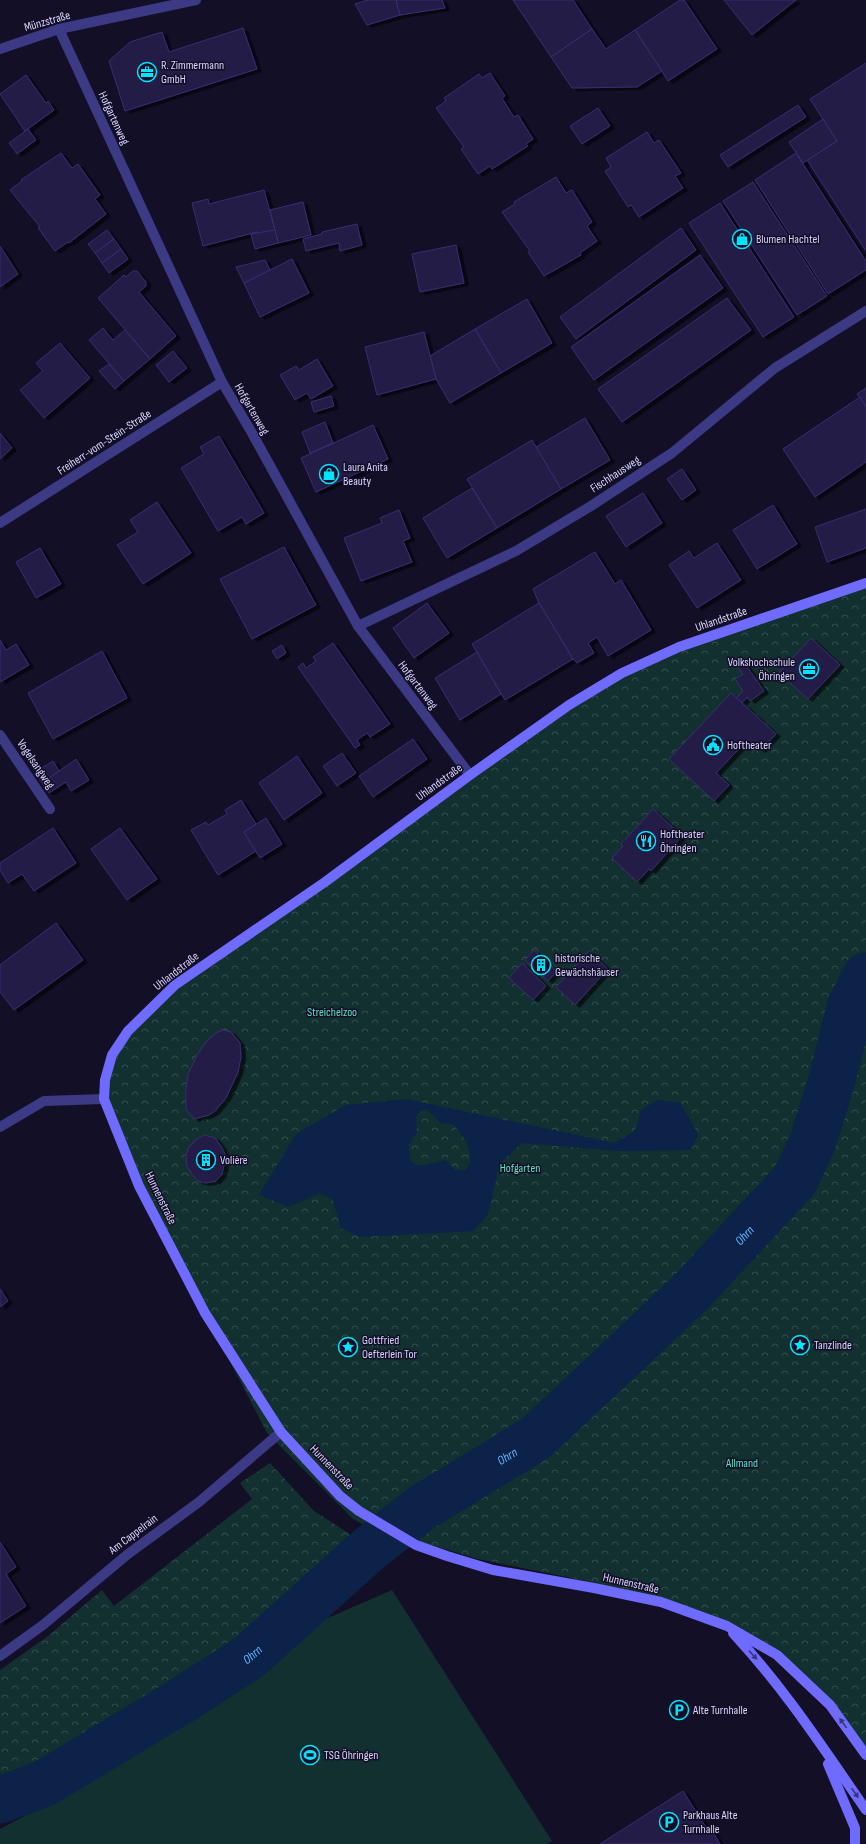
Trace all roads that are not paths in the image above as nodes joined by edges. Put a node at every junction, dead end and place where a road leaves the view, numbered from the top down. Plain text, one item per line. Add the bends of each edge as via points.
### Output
1 (196, 0) edge
2 (59, 29) junction
3 (0, 49) edge
4 (866, 311) edge
5 (222, 382) junction
6 (0, 523) edge
7 (866, 583) edge
8 (358, 626) junction
9 (0, 734) edge
10 (470, 775) junction
11 (50, 809) dead end
12 (104, 1099) junction
13 (0, 1127) edge
14 (281, 1432) junction
15 (727, 1626) junction
16 (0, 1656) edge
17 (817, 1740) junction
18 (866, 1755) edge
19 (866, 1810) edge
20 (855, 1844) edge

1 - 2 street, Münzstraße
2 - 3 street, Münzstraße
2 - 5 street, Hofgartenweg
4 - 8 street, Fischhausweg via 775,368 672,453 591,506 516,551
5 - 6 street, Freiherr-vom-Stein-Straße
5 - 8 street, Hofgartenweg
7 - 10 main road, Uhlandstraße via 679,647 622,673 569,705
8 - 10 street, Hofgartenweg
9 - 11 street, Vogelsangweg
10 - 12 main road, Uhlandstraße via 325,882 175,985 128,1031 112,1054 105,1080
12 - 13 street via 44,1101
12 - 14 main road, Hunnenstraße via 139,1186 205,1313
14 - 15 main road, Hunnenstraße via 340,1496 359,1511 416,1545 493,1570 661,1602
14 - 16 street, Am Cappelrain via 199,1502 128,1554 43,1625
15 -> 17 main road, Hunnenstraße via 763,1666 805,1720
18 -> 15 main road, Hunnenstraße via 830,1705 777,1655
17 -> 19 main road, Hunnenstraße
17 - 20 main road via 855,1828

